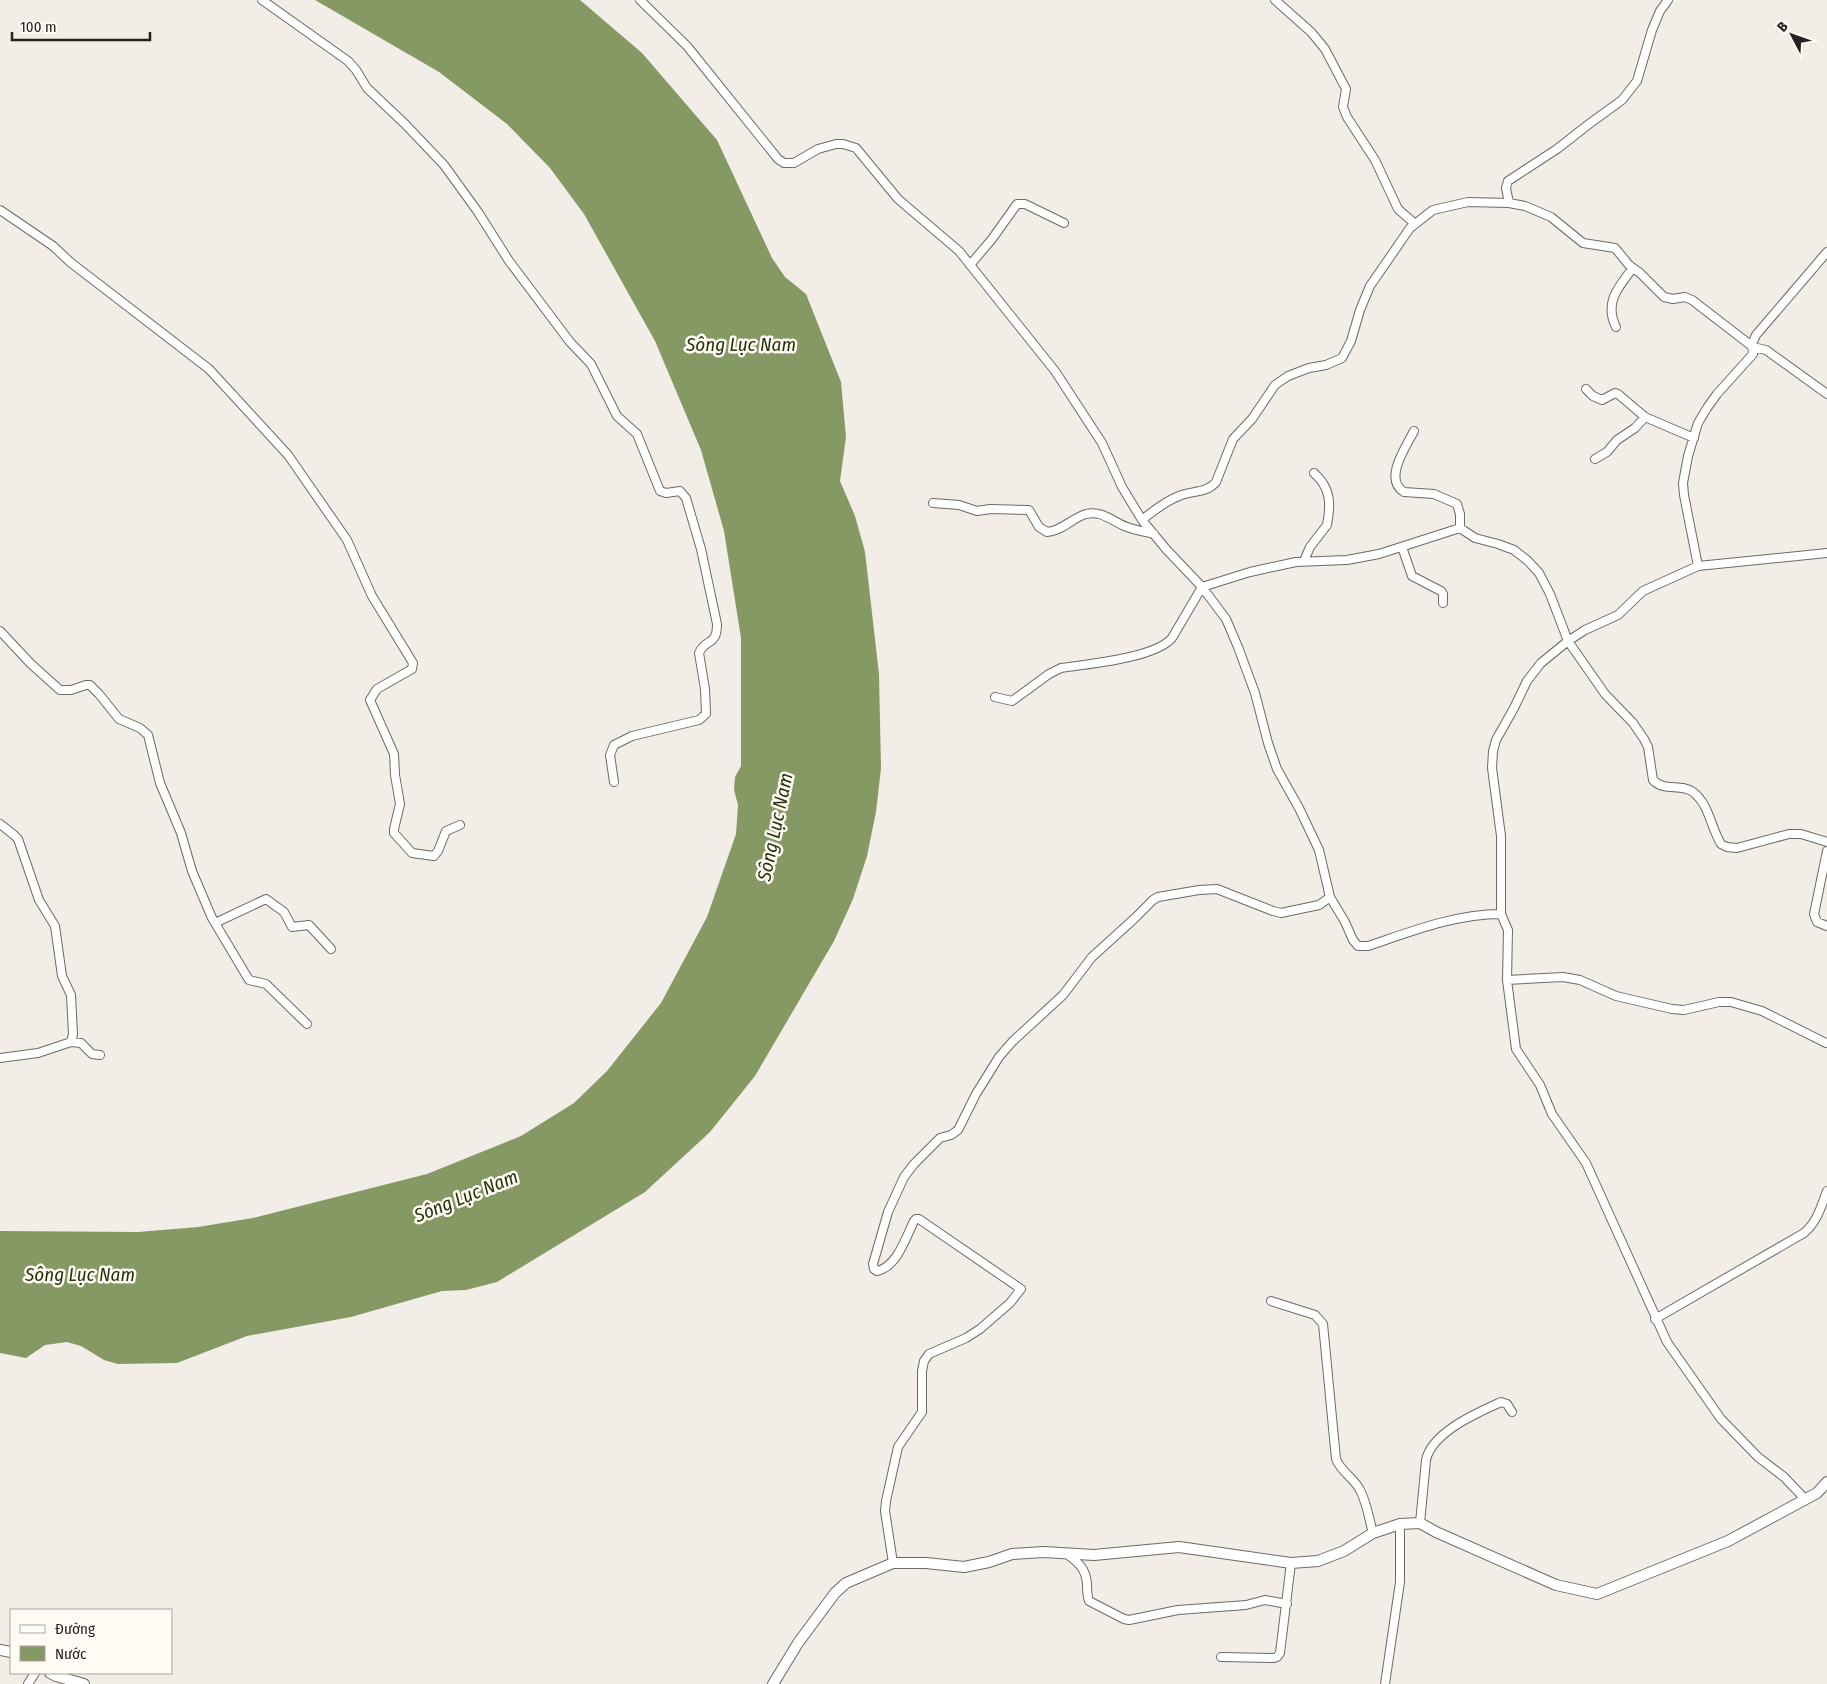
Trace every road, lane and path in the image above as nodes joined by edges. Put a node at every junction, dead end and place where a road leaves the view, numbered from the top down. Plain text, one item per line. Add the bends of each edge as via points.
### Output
1 (262, 0) edge
2 (640, 0) edge
3 (1275, 0) edge
4 (1668, 0) edge
5 (1510, 203) junction
6 (0, 210) edge
7 (1064, 223) dead end
8 (1414, 223) junction
9 (1827, 252) edge
10 (970, 265) junction
11 (1632, 268) junction
12 (1616, 327) dead end
13 (1752, 347) junction
14 (1586, 389) dead end
15 (1827, 394) edge
16 (1645, 417) junction
17 (1414, 432) dead end
18 (1694, 438) junction
19 (1595, 459) dead end
20 (1314, 473) dead end
21 (933, 503) dead end
22 (1142, 520) junction
23 (1460, 528) junction
24 (1154, 534) junction
25 (1402, 547) junction
26 (1827, 553) edge
27 (1304, 561) junction
28 (1698, 566) junction
29 (1202, 587) junction
30 (1444, 603) dead end
31 (0, 631) edge
32 (1568, 641) junction
33 (995, 697) dead end
34 (614, 782) dead end
35 (0, 824) edge
36 (460, 824) dead end
37 (1827, 842) edge
38 (1827, 850) edge
39 (1330, 898) junction
40 (1500, 914) junction
41 (214, 923) junction
42 (1827, 926) edge
43 (331, 949) dead end
44 (1507, 980) junction
45 (307, 1024) dead end
46 (71, 1042) junction
47 (1826, 1043) edge
48 (100, 1055) dead end
49 (0, 1058) edge
50 (1827, 1191) edge
51 (1271, 1301) dead end
52 (1655, 1319) junction
53 (1512, 1412) dead end
54 (1827, 1482) edge
55 (1805, 1499) junction
56 (1420, 1523) junction
57 (1400, 1524) junction
58 (1373, 1533) junction
59 (1067, 1554) junction
60 (893, 1563) junction
61 (1291, 1564) junction
62 (1287, 1604) junction
63 (1222, 1657) dead end
64 (52, 1674) edge
65 (84, 1684) edge
66 (773, 1684) edge
67 (1385, 1684) edge

1 - 34 street via 348,61 368,88 444,165 509,262 570,342 591,364 617,416 637,434 660,491 680,491 686,498 717,624 716,636 704,645 699,654 706,714 698,720 632,736 614,745 610,755
2 - 10 street via 687,46 778,159 789,164 827,145 852,146 898,199 952,244
3 - 8 street via 1311,32 1324,49 1346,89 1343,107 1347,117 1375,160 1398,209
4 - 5 street via 1656,19 1637,81 1629,92 1557,150 1508,180 1506,188
5 - 8 street via 1468,202 1442,206
5 - 11 street via 1551,217 1583,243 1615,248
6 - 36 street via 53,246 209,369 288,455 346,540 372,596 413,663 412,670 377,689 370,700 394,754 400,804 394,833 412,853 434,856 446,831
7 - 10 street via 1025,204 1017,204
8 - 22 street via 1370,286 1342,358 1282,380 1234,439 1212,487 1179,496
9 - 13 street via 1756,335
10 - 22 street via 1055,370 1102,443 1122,487
11 - 12 street via 1621,283 1611,307
11 - 13 street via 1664,297 1692,300
13 - 15 street via 1766,350
13 - 18 street via 1751,357 1707,408
14 - 16 street via 1602,400 1618,394
16 - 18 street
16 - 19 street
17 - 23 street via 1398,460 1396,483 1404,492 1434,494 1452,501 1459,509
18 - 28 street via 1684,483 1685,505
20 - 27 street via 1326,488 1328,521
21 - 24 street via 959,505 977,511 1029,510 1039,527 1047,532 1085,514 1098,514 1128,528
22 - 24 street
23 - 25 street
23 - 32 street via 1474,538 1514,550 1532,564 1543,578
24 - 29 street
25 - 27 street via 1358,558
25 - 30 street via 1412,576 1442,591
26 - 28 street
27 - 29 street via 1250,572
28 - 32 street via 1643,591 1618,615
29 - 33 street via 1172,638 1160,648 1062,668 1012,701
29 - 39 street via 1226,620 1238,647 1255,693 1272,756 1319,850
31 - 41 street via 60,690 90,685 119,719 148,735 160,783
32 - 37 street via 1605,694 1644,739 1653,780 1662,786 1694,792 1721,844 1737,848 1795,834
32 - 40 street via 1531,673 1493,751 1492,768 1501,836
35 - 46 street via 18,839 39,900 56,926 62,976 71,995
38 - 42 street via 1814,914 1817,922
39 - 40 street via 1353,940 1363,947 1447,921
39 - 60 street via 1319,905 1281,913 1217,889 1166,895 1153,900 1092,957 1063,995 1012,1042 984,1080 958,1130 940,1138 904,1177 888,1212 874,1269 883,1270 893,1260 914,1221 919,1219 1021,1289 980,1329 928,1354 924,1361 922,1412 898,1447 886,1501
40 - 44 street via 1508,936
41 - 43 street via 266,899 284,912 292,927 309,925
41 - 45 street via 249,980 266,984
44 - 47 street via 1563,977 1580,980 1616,996 1672,1009 1731,1002 1762,1011
44 - 52 street via 1516,1049 1540,1085 1552,1114 1586,1163
46 - 48 street via 81,1042 92,1054
46 - 49 street via 38,1053
50 - 52 street via 1817,1218 1804,1233
51 - 58 street via 1315,1315 1323,1324 1336,1459 1361,1491
52 - 55 street via 1667,1342 1721,1419
53 - 56 street via 1507,1404 1500,1402 1458,1424 1433,1445 1426,1460
54 - 55 street via 1817,1493
55 - 56 street via 1728,1541 1597,1594 1556,1585
56 - 57 street
57 - 58 street
57 - 67 street via 1400,1582
58 - 61 street via 1344,1551 1318,1561
59 - 60 street via 1012,1554 964,1567
59 - 61 street via 1094,1555 1179,1547
59 - 62 street via 1082,1566 1089,1601 1124,1619 1191,1608 1251,1605 1265,1600
60 - 66 street via 846,1583 835,1593
61 - 62 street
62 - 63 street via 1277,1657
64 - 65 street

